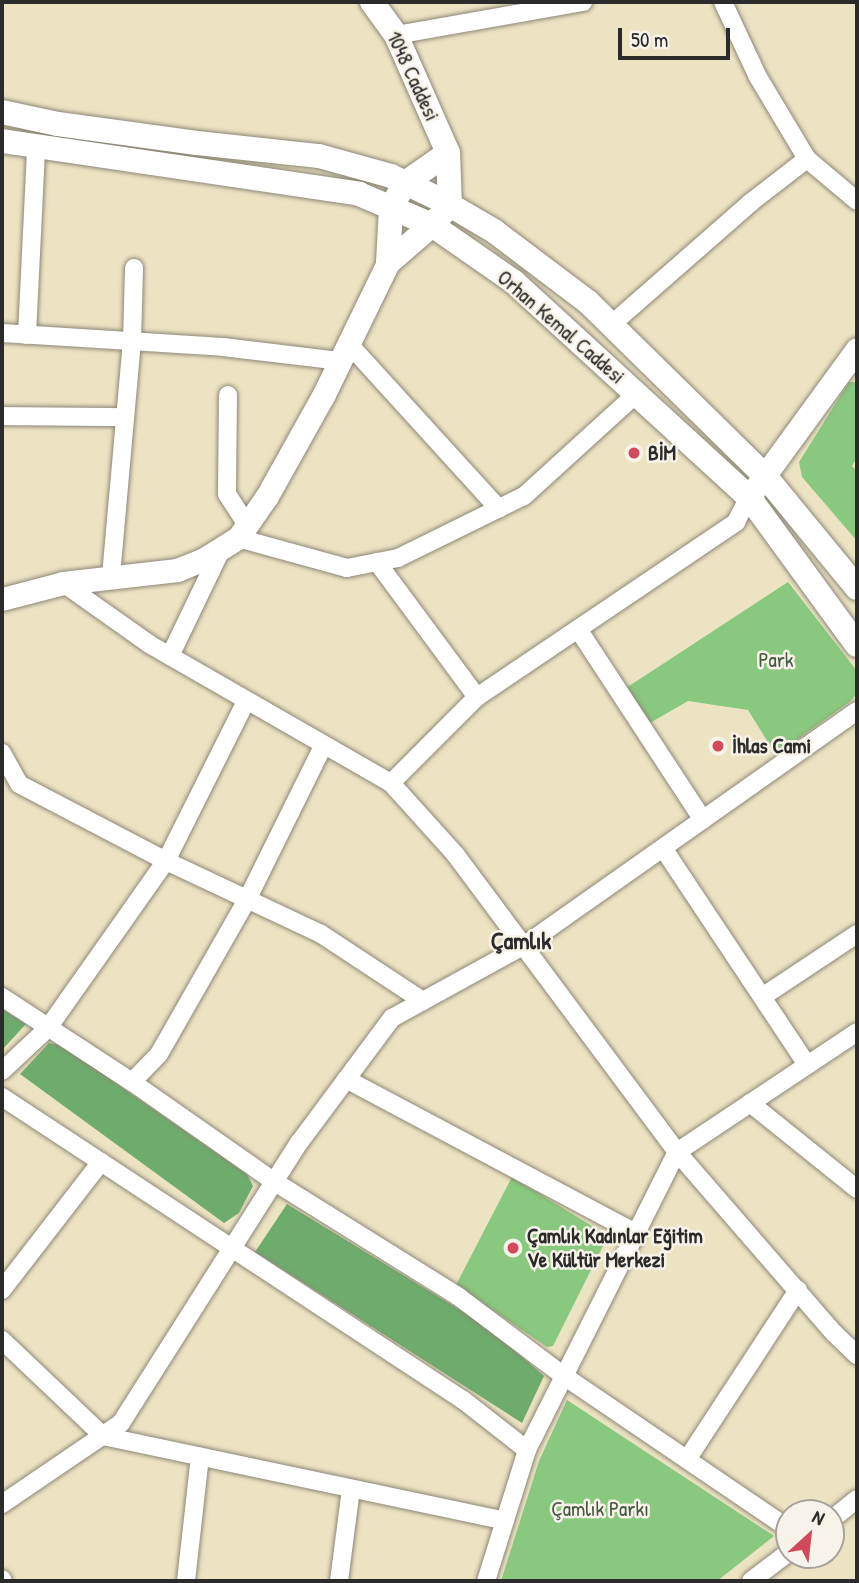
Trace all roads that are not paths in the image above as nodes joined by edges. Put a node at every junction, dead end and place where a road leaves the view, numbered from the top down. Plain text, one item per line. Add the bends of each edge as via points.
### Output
1 (372, 2) edge
2 (583, 2) edge
3 (723, 2) edge
4 (396, 35) junction
5 (2, 112) edge
6 (2, 141) edge
7 (36, 149) junction
8 (449, 153) junction
9 (807, 159) junction
10 (398, 195) junction
11 (857, 201) edge
12 (441, 215) junction
13 (388, 263) junction
14 (134, 268) dead end
15 (612, 324) junction
16 (2, 333) edge
17 (27, 335) junction
18 (132, 341) junction
19 (857, 349) edge
20 (345, 352) junction
21 (636, 394) junction
22 (228, 395) dead end
23 (2, 416) edge
24 (125, 417) junction
25 (765, 476) junction
26 (748, 497) junction
27 (499, 509) junction
28 (236, 535) junction
29 (377, 562) junction
30 (111, 576) junction
31 (63, 583) junction
32 (857, 588) edge
33 (2, 599) edge
34 (578, 629) junction
35 (857, 645) edge
36 (170, 656) junction
37 (477, 697) junction
38 (246, 701) junction
39 (857, 711) edge
40 (323, 746) junction
41 (2, 753) edge
42 (8, 780) edge
43 (391, 783) junction
44 (703, 820) junction
45 (663, 848) junction
46 (166, 861) junction
47 (247, 900) junction
48 (857, 934) edge
49 (525, 945) junction
50 (2, 997) edge
51 (762, 997) junction
52 (423, 1001) junction
53 (48, 1027) junction
54 (857, 1032) edge
55 (807, 1065) junction
56 (2, 1071) edge
57 (346, 1079) junction
58 (132, 1082) junction
59 (2, 1097) edge
60 (750, 1103) junction
61 (677, 1152) junction
62 (101, 1162) junction
63 (275, 1182) junction
64 (857, 1189) edge
65 (636, 1233) junction
66 (233, 1248) junction
67 (2, 1290) edge
68 (798, 1290) junction
69 (2, 1340) edge
70 (857, 1356) edge
71 (564, 1376) junction
72 (103, 1436) junction
73 (527, 1450) junction
74 (200, 1457) junction
75 (688, 1458) junction
76 (351, 1489) junction
77 (2, 1504) edge
78 (775, 1519) edge
79 (505, 1521) junction
80 (775, 1563) edge
81 (186, 1581) edge
82 (339, 1581) edge
83 (486, 1581) edge
84 (751, 1581) edge

1 - 4 main road, 1048 Caddesi
2 - 4 street
3 - 9 street via 758,77
4 - 8 main road, 1048 Caddesi
5 - 10 main road, Orhan Kemal Caddesi via 197,144 319,156
6 - 7 main road, Orhan Kemal Caddesi
7 - 10 main road, Orhan Kemal Caddesi via 359,194
7 - 17 street
8 - 10 main road
8 - 12 main road, 1048 Caddesi
9 - 11 street
9 - 15 street
10 - 12 main road, Orhan Kemal Caddesi
10 - 13 main road
12 - 13 main road
12 - 15 main road, Orhan Kemal Caddesi via 494,231
12 - 21 main road, Orhan Kemal Caddesi
13 - 20 street
14 - 18 street
15 - 25 main road, Orhan Kemal Caddesi
16 - 17 street
17 - 18 street
18 - 20 street
18 - 24 street
19 - 25 street
20 - 27 street
20 - 28 street via 267,496
21 - 26 main road, Orhan Kemal Caddesi
21 - 27 street via 524,496
22 - 28 street via 227,494
23 - 24 street
24 - 30 street
25 - 26 street
25 - 32 main road, Orhan Kemal Caddesi
26 - 34 street via 736,522
26 - 35 main road, Orhan Kemal Caddesi
27 - 29 street via 398,558
28 - 29 street via 347,568
28 - 30 street via 204,559 177,570
28 - 36 street
29 - 37 street
30 - 31 street
31 - 33 street
31 - 36 street
34 - 37 street
34 - 44 street
36 - 38 street
37 - 43 street
38 - 40 street
38 - 46 street
39 - 44 street
40 - 43 street
40 - 47 street
41 - 42 street
42 - 46 street
43 - 49 street via 455,854
44 - 45 street
45 - 49 street
45 - 51 street
46 - 47 street
46 - 53 street
47 - 52 street via 321,934
47 - 58 street via 159,1054
48 - 51 street
49 - 52 street
49 - 61 street
50 - 53 street
51 - 55 street
52 - 57 street via 392,1018
53 - 56 street
53 - 58 street
54 - 55 street
55 - 60 street
57 - 63 street
57 - 65 street
58 - 63 street
59 - 62 street
60 - 61 street
60 - 64 street
61 - 65 street
61 - 68 street
62 - 66 street
62 - 67 street
63 - 66 street
63 - 71 street via 459,1297
65 - 71 street
66 - 72 street via 121,1423
66 - 73 street via 463,1400
68 - 70 street
68 - 75 street
69 - 72 street
71 - 73 street
71 - 75 street
72 - 74 street
72 - 77 street
73 - 79 street
74 - 76 street
74 - 81 street
75 - 78 street
76 - 79 street
76 - 82 street
79 - 83 street
80 - 84 street

